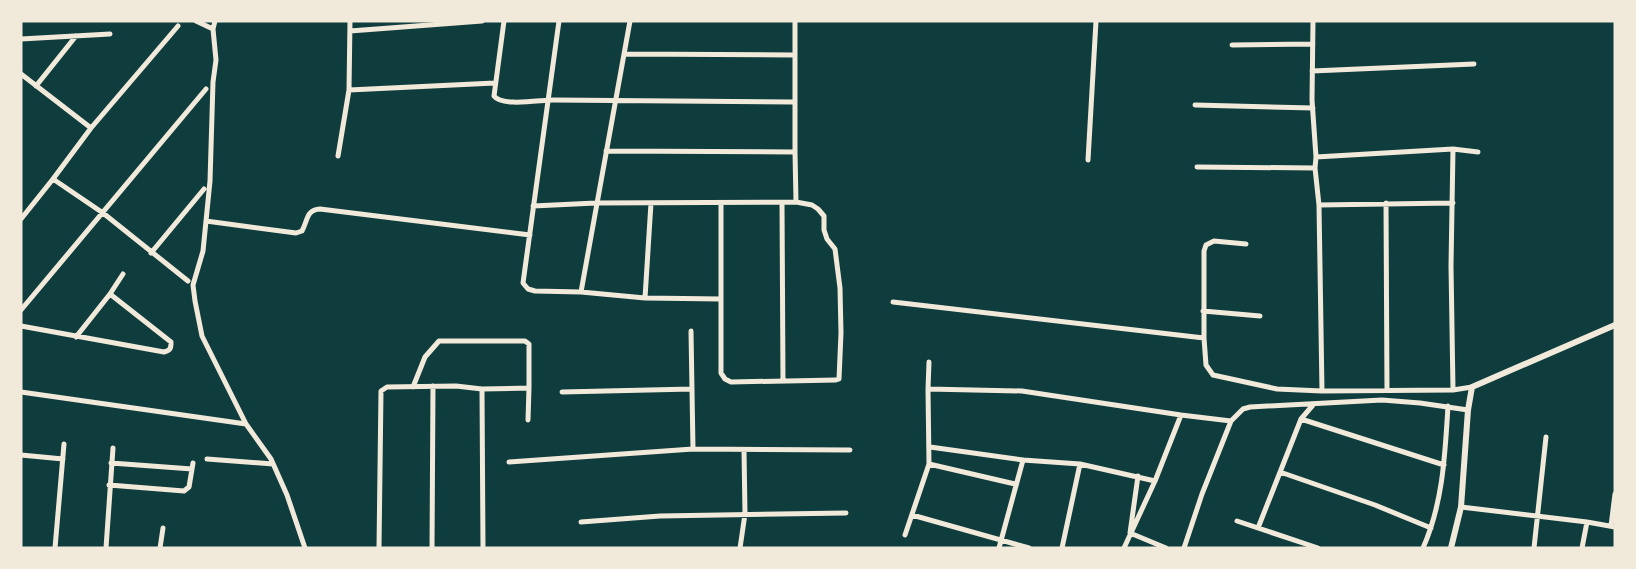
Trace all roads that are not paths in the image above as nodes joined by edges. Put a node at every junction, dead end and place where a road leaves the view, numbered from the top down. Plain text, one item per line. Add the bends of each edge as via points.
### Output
1 (196, 21) edge
2 (215, 21) edge
3 (350, 21) edge
4 (482, 21) edge
5 (504, 21) edge
6 (559, 21) edge
7 (630, 21) edge
8 (795, 21) edge
9 (1096, 21) edge
10 (1313, 21) edge
11 (178, 26) dead end
12 (213, 29) junction
13 (350, 31) junction
14 (110, 34) dead end
15 (76, 36) junction
16 (21, 39) edge
17 (1313, 44) junction
18 (1232, 45) dead end
19 (625, 54) junction
20 (794, 55) junction
21 (1474, 64) dead end
22 (1312, 71) junction
23 (21, 74) edge
24 (495, 83) junction
25 (36, 86) junction
26 (206, 89) dead end
27 (349, 90) junction
28 (548, 100) junction
29 (617, 100) junction
30 (794, 102) junction
31 (1195, 104) dead end
32 (1313, 108) junction
33 (91, 128) junction
34 (1453, 149) junction
35 (606, 150) junction
36 (794, 152) junction
37 (1478, 152) dead end
38 (338, 156) dead end
39 (1316, 158) junction
40 (1088, 160) dead end
41 (1197, 167) dead end
42 (1315, 168) junction
43 (54, 180) junction
44 (204, 190) dead end
45 (796, 202) junction
46 (651, 203) junction
47 (1386, 203) junction
48 (1453, 203) junction
49 (596, 204) junction
50 (720, 204) junction
51 (782, 204) junction
52 (1319, 205) junction
53 (533, 206) junction
54 (103, 212) junction
55 (21, 219) edge
56 (206, 221) junction
57 (530, 235) junction
58 (1246, 244) dead end
59 (151, 253) junction
60 (123, 274) dead end
61 (188, 281) dead end
62 (581, 292) junction
63 (110, 294) junction
64 (645, 298) junction
65 (722, 299) junction
66 (893, 302) dead end
67 (21, 310) edge
68 (1204, 311) junction
69 (1260, 316) dead end
70 (1615, 325) edge
71 (21, 326) edge
72 (691, 331) dead end
73 (76, 337) junction
74 (1204, 338) junction
75 (929, 362) dead end
76 (783, 381) junction
77 (433, 386) junction
78 (413, 387) junction
79 (1472, 387) junction
80 (529, 388) junction
81 (482, 389) junction
82 (692, 389) junction
83 (928, 389) junction
84 (1387, 390) junction
85 (1453, 390) junction
86 (1322, 391) junction
87 (21, 392) edge
88 (562, 392) dead end
89 (1313, 405) junction
90 (1448, 406) junction
91 (1468, 410) junction
92 (1182, 415) junction
93 (1301, 419) junction
94 (528, 420) dead end
95 (1231, 421) junction
96 (246, 424) junction
97 (1546, 437) dead end
98 (64, 444) dead end
99 (930, 447) junction
100 (113, 448) dead end
101 (693, 449) junction
102 (744, 450) junction
103 (850, 450) dead end
104 (21, 455) edge
105 (63, 459) junction
106 (207, 459) dead end
107 (1023, 460) junction
108 (509, 462) dead end
109 (111, 463) junction
110 (273, 464) junction
111 (929, 464) junction
112 (1080, 464) junction
113 (1444, 465) junction
114 (1280, 472) junction
115 (1138, 476) junction
116 (1155, 481) junction
117 (1015, 484) junction
118 (109, 485) junction
119 (1615, 494) edge
120 (1461, 507) junction
121 (846, 513) dead end
122 (745, 514) junction
123 (912, 515) junction
124 (1537, 516) junction
125 (1237, 521) dead end
126 (581, 522) dead end
127 (1587, 522) junction
128 (1613, 527) edge
129 (163, 528) dead end
130 (1258, 528) junction
131 (1432, 528) junction
132 (1130, 533) junction
133 (905, 535) dead end
134 (1001, 540) junction
135 (55, 548) edge
136 (106, 548) edge
137 (160, 548) edge
138 (305, 548) edge
139 (379, 548) edge
140 (432, 548) edge
141 (483, 548) edge
142 (740, 548) edge
143 (999, 548) edge
144 (1029, 548) edge
145 (1062, 548) edge
146 (1124, 548) edge
147 (1166, 548) edge
148 (1184, 548) edge
149 (1318, 548) edge
150 (1423, 548) edge
151 (1451, 548) edge
152 (1534, 548) edge
153 (1582, 548) edge

1 - 12 street
2 - 12 street
3 - 13 street
4 - 13 street
5 - 24 street
6 - 28 street
7 - 19 street
8 - 20 street
9 - 40 street
10 - 17 street
11 - 33 street
12 - 56 street via 216,60 212,82
13 - 27 street
14 - 15 street
15 - 16 street
15 - 25 street
17 - 18 street
17 - 22 street
19 - 20 street
19 - 29 street
20 - 30 street
21 - 22 street
22 - 32 street
23 - 25 street
24 - 27 street
24 - 28 street via 496,100
25 - 33 street
26 - 54 street
27 - 38 street
28 - 29 street
28 - 53 street
29 - 30 street
29 - 35 street
30 - 36 street
31 - 32 street
32 - 39 street
33 - 43 street
34 - 37 street
34 - 39 street
34 - 48 street
35 - 36 street
35 - 49 street
36 - 45 street
39 - 42 street
41 - 42 street
42 - 52 street
43 - 54 street
43 - 55 street
44 - 59 street
45 - 51 street
45 - 76 street via 812,205 824,216 824,230 835,249 840,297 840,374 836,380
46 - 49 street
46 - 50 street
46 - 64 street
47 - 48 street
47 - 52 street
47 - 84 street
48 - 85 street
49 - 53 street
49 - 62 street
50 - 51 street
50 - 65 street
51 - 76 street
52 - 86 street
53 - 57 street
54 - 59 street
54 - 67 street
56 - 57 street via 296,233 302,231 309,212 320,209
56 - 96 street via 203,251 193,285 195,301 202,336
57 - 62 street via 524,283 528,289
58 - 68 street via 1214,241 1206,244
59 - 61 street
60 - 63 street
62 - 64 street
63 - 73 street
63 - 73 street via 171,342 169,351
64 - 65 street
65 - 76 street via 721,373 725,379 731,382
66 - 74 street
68 - 69 street
68 - 74 street
70 - 79 street
71 - 73 street
72 - 82 street
74 - 86 street via 1206,365 1213,375 1276,389
75 - 83 street
77 - 78 street
77 - 81 street
77 - 140 street
78 - 80 street via 425,358 439,342 525,341 529,344
78 - 139 street via 387,387 382,390
79 - 85 street
79 - 91 street
80 - 81 street
80 - 94 street
81 - 141 street
82 - 88 street
82 - 101 street
83 - 92 street via 1022,392
83 - 99 street
84 - 85 street
84 - 86 street
87 - 96 street
89 - 90 street via 1382,400
89 - 93 street
89 - 95 street via 1250,407 1243,409
90 - 91 street
90 - 113 street
91 - 120 street
92 - 95 street
92 - 116 street
93 - 113 street
93 - 114 street
95 - 148 street
96 - 110 street
97 - 124 street
98 - 105 street
99 - 107 street
99 - 111 street
100 - 109 street
101 - 102 street
101 - 108 street
102 - 103 street
102 - 122 street
104 - 105 street
105 - 135 street
106 - 110 street
107 - 112 street
107 - 117 street
109 - 118 street
109 - 118 street via 192,466 188,488 184,491
110 - 138 street
111 - 117 street
111 - 123 street
112 - 115 street
112 - 145 street
113 - 131 street
114 - 130 street
114 - 131 street
115 - 116 street
115 - 132 street
116 - 132 street
117 - 134 street
118 - 136 street
119 - 128 street
120 - 124 street
120 - 151 street
121 - 122 street
122 - 126 street
122 - 142 street
123 - 133 street
123 - 134 street
124 - 127 street
124 - 152 street
125 - 130 street
127 - 128 street
127 - 153 street
129 - 137 street
130 - 149 street
131 - 150 street
132 - 146 street
132 - 147 street
134 - 143 street
134 - 144 street

